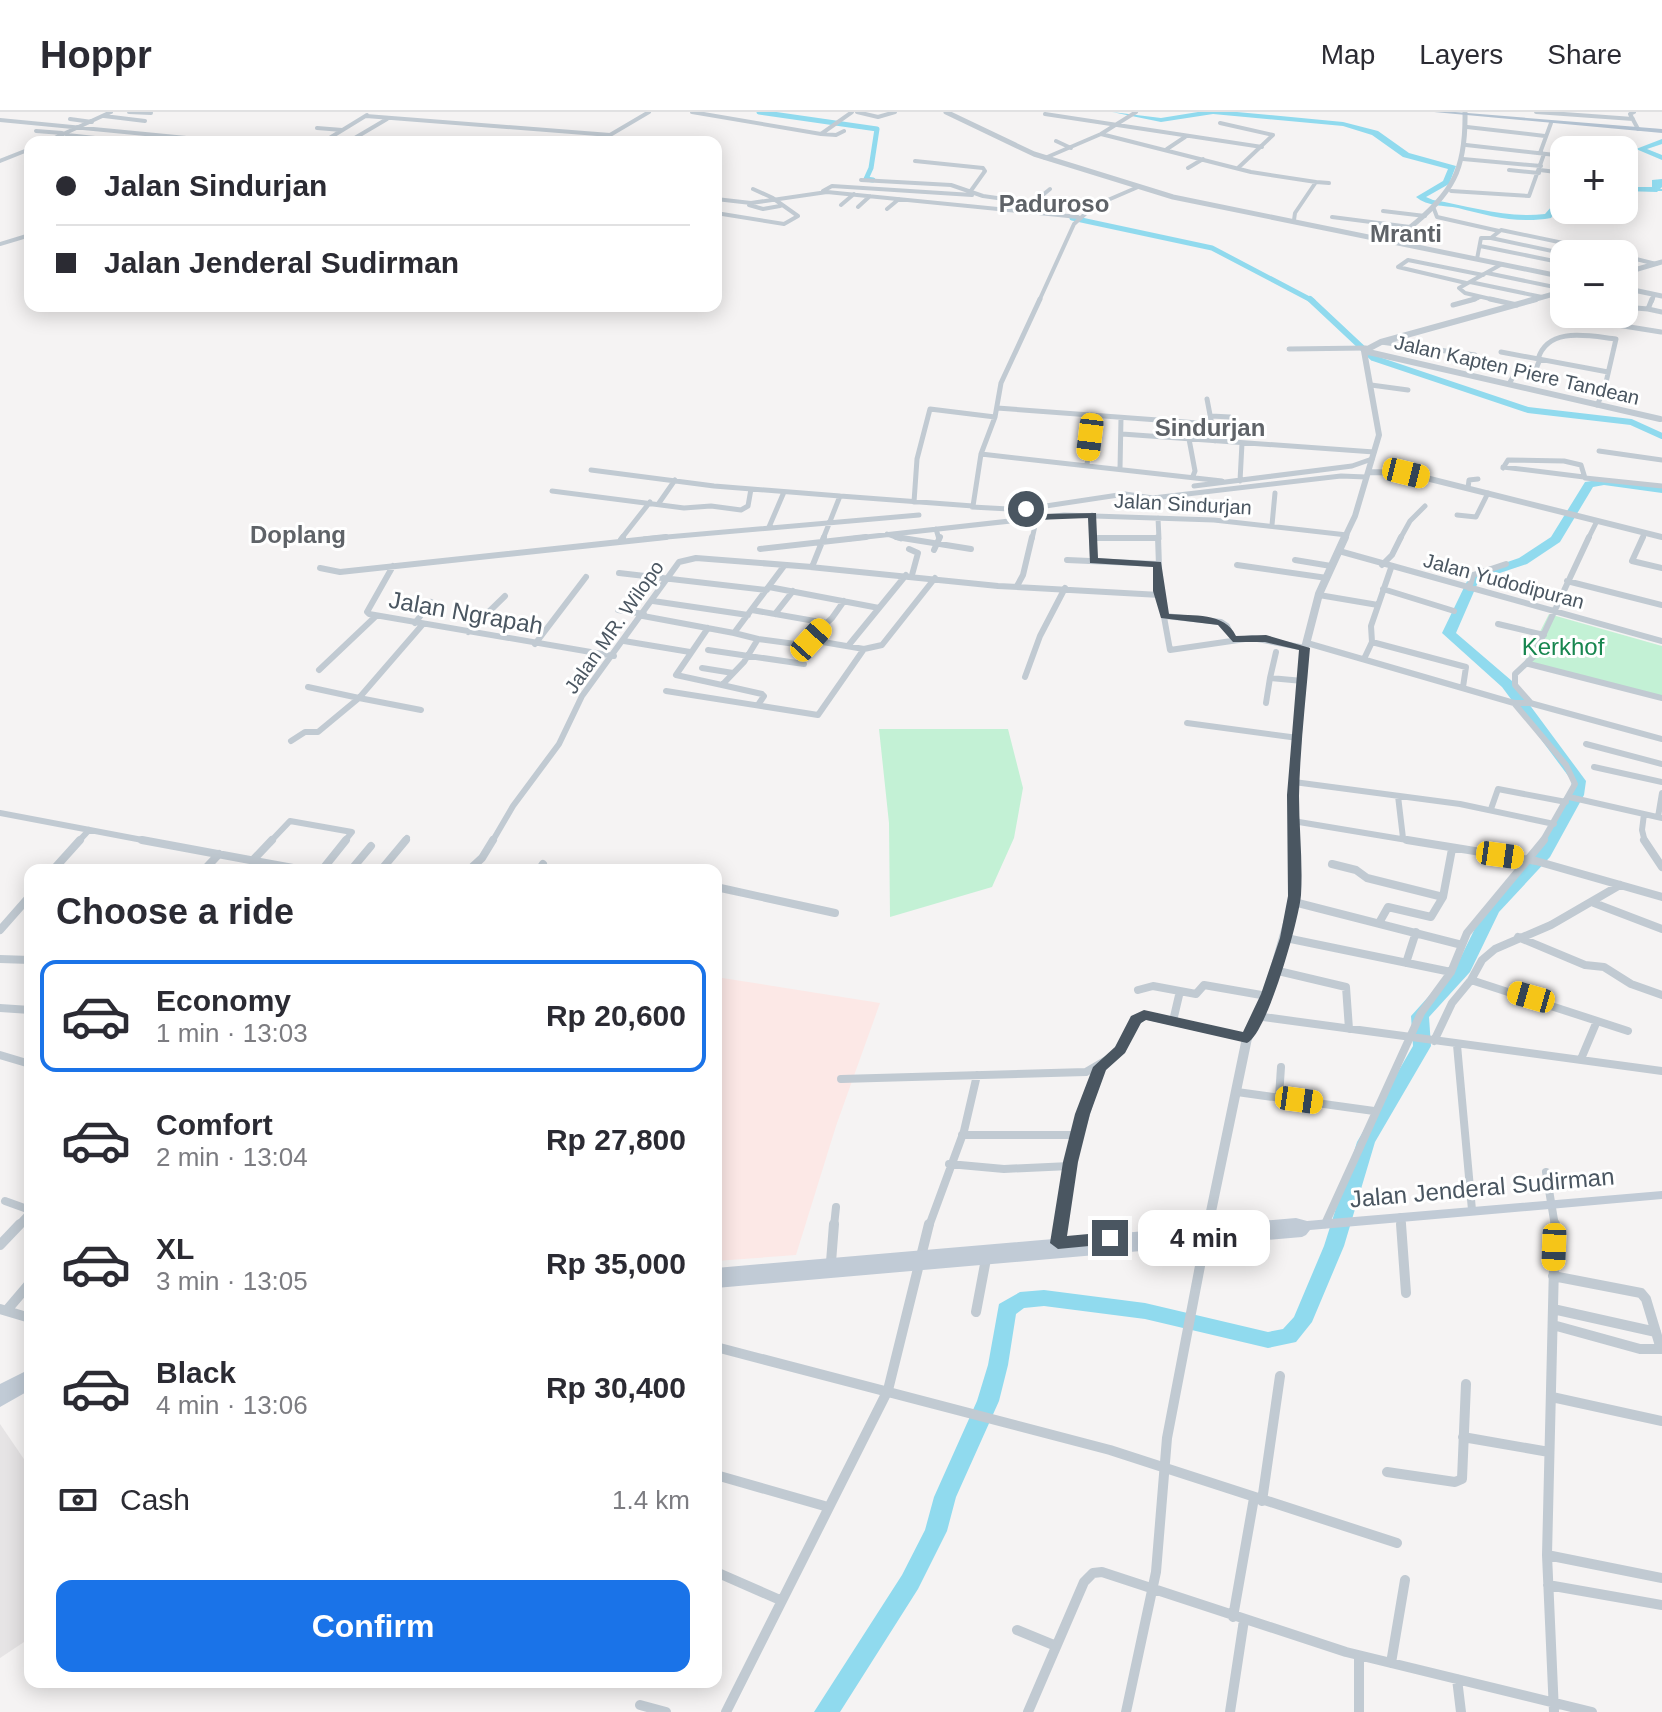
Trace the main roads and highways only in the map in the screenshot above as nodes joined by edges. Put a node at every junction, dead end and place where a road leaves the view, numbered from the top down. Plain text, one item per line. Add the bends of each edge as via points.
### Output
1 (1437, 112) edge
2 (1465, 113) edge
3 (1490, 114) edge
4 (1508, 115) edge
5 (1662, 131) edge
6 (1659, 1195) edge
7 (1206, 1235) junction
8 (919, 1260) junction
9 (775, 1272) junction
10 (722, 1273) edge
11 (722, 1282) edge
12 (24, 1377) edge
13 (24, 1387) edge
14 (0, 1391) edge
15 (0, 1401) edge

1 - 2 main road
2 - 3 main road
3 - 4 main road
4 - 5 main road
6 - 7 main road, Jalan Jenderal Sudirman via 1307,1226 1302,1232
7 - 8 main road, Jalan Jenderal Sudirman via 1058,1243
7 - 8 main road, Jalan Jenderal Sudirman via 986,1259
8 - 9 main road, Jalan Jenderal Sudirman
8 - 9 main road, Jalan Jenderal Sudirman via 831,1262
9 - 10 main road, Jalan Jenderal Sudirman
9 - 11 main road, Jalan Jenderal Sudirman
12 - 14 main road
13 - 15 main road

